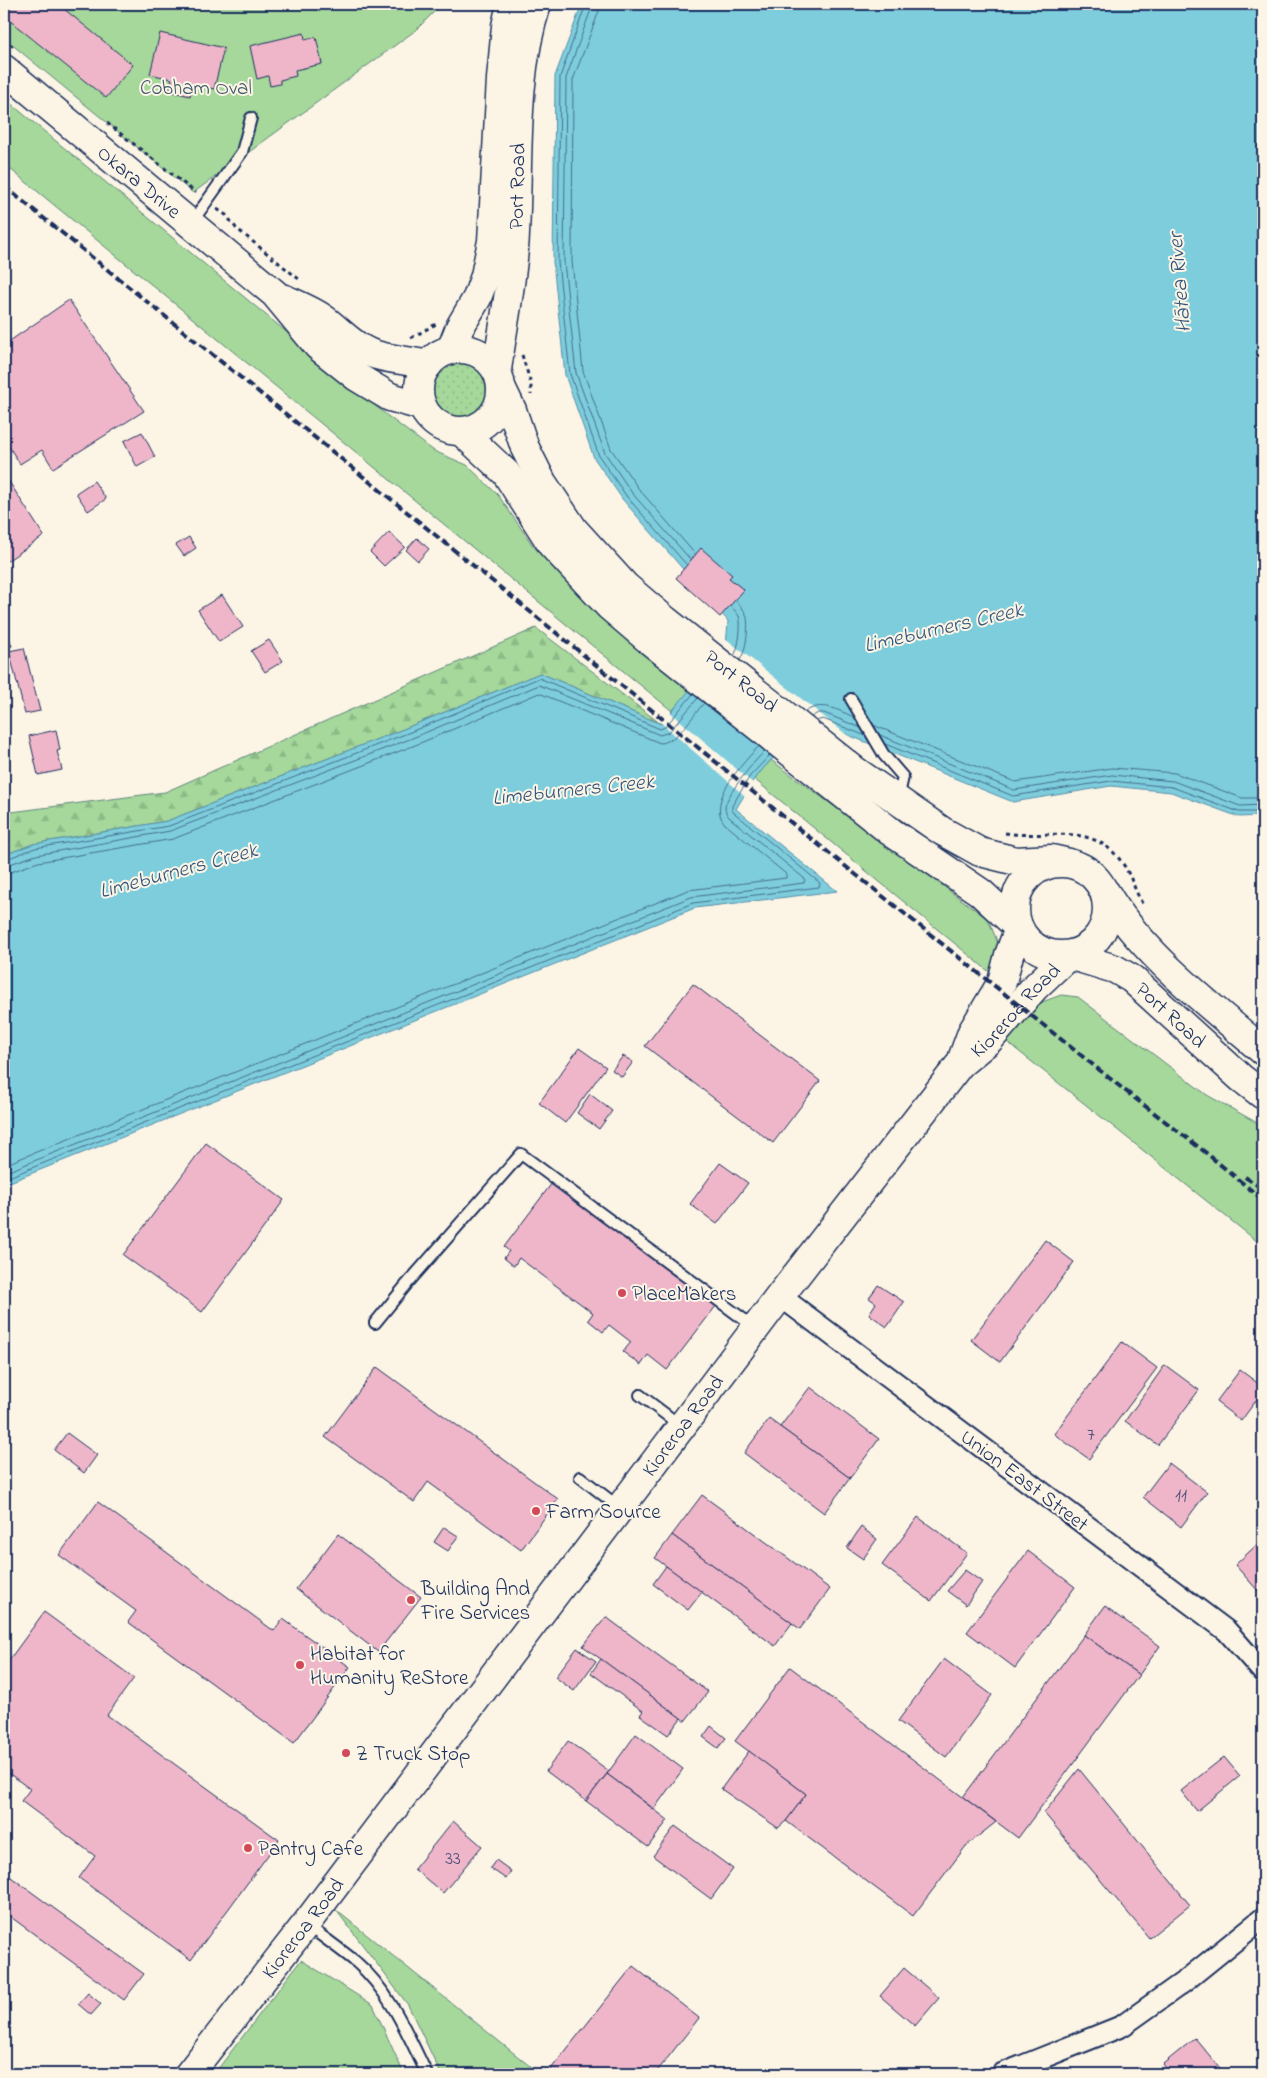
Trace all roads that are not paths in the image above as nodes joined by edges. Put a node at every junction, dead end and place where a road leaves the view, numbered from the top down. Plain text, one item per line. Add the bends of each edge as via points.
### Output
1 (511, 4) edge
2 (537, 4) edge
3 (11, 60) edge
4 (251, 118) dead end
5 (191, 223) junction
6 (275, 294) junction
7 (451, 350) junction
8 (428, 365) junction
9 (499, 380) junction
10 (422, 406) junction
11 (462, 432) junction
12 (657, 630) junction
13 (851, 699) dead end
14 (846, 780) junction
15 (897, 801) junction
16 (1069, 863) junction
17 (1102, 887) junction
18 (1019, 928) junction
19 (1069, 954) junction
20 (1263, 1051) edge
21 (960, 1064) junction
22 (1263, 1095) edge
23 (780, 1296) junction
24 (376, 1323) dead end
25 (756, 1328) junction
26 (640, 1395) dead end
27 (682, 1426) junction
28 (580, 1477) dead end
29 (620, 1509) junction
30 (1263, 1672) edge
31 (1263, 1918) edge
32 (306, 1924) junction
33 (189, 2074) edge
34 (427, 2074) edge
35 (1002, 2074) edge

1 - 7 main road, Port Road via 501,79 492,241 478,298 460,327
2 - 9 main road, Port Road via 528,31 522,76 515,237
3 - 5 main road, Okara Drive
4 - 5 lane via 242,152
5 - 6 main road, Okara Drive
6 - 8 main road, Okara Drive via 323,318 368,353
6 - 10 main road, Okara Drive via 318,346 357,377 390,397
7 - 8 main road
7 - 9 main road via 477,352 488,360
8 - 10 main road via 419,384
9 - 11 main road via 501,399 490,418 477,428
9 - 12 main road, Port Road via 542,482 574,530 625,586
10 - 11 main road via 427,415 442,427
11 - 12 main road, Port Road via 506,473 552,545 608,606
12 - 14 main road, Port Road
13 - 15 lane via 884,754 903,777
14 - 15 main road, Port Road
14 - 18 main road, Port Road via 891,832 980,892
15 - 16 main road, Port Road via 980,852 1016,861 1051,859
16 - 17 main road, Port Road via 1094,876
16 - 18 main road via 1054,863 1041,868 1020,887 1015,907
17 - 19 main road via 1107,901 1103,929 1089,946
17 - 20 main road, Port Road via 1125,923 1176,975
18 - 19 main road, Port Road via 1040,950
18 - 21 main road, Kioreroa Road via 1002,982 972,1032
19 - 21 main road, Kioreroa Road via 989,1040
19 - 22 main road, Port Road via 1115,969 1132,979
21 - 23 main road, Kioreroa Road
23 - 25 main road, Kioreroa Road
23 - 30 street, Union East Street via 1227,1631
24 - 25 lane via 521,1154
25 - 27 main road, Kioreroa Road
26 - 27 lane
27 - 29 main road, Kioreroa Road
28 - 29 lane
29 - 32 main road, Kioreroa Road
31 - 35 street via 1185,1981 1122,2026
32 - 33 main road, Kioreroa Road
32 - 34 lane via 356,1962 382,1990

